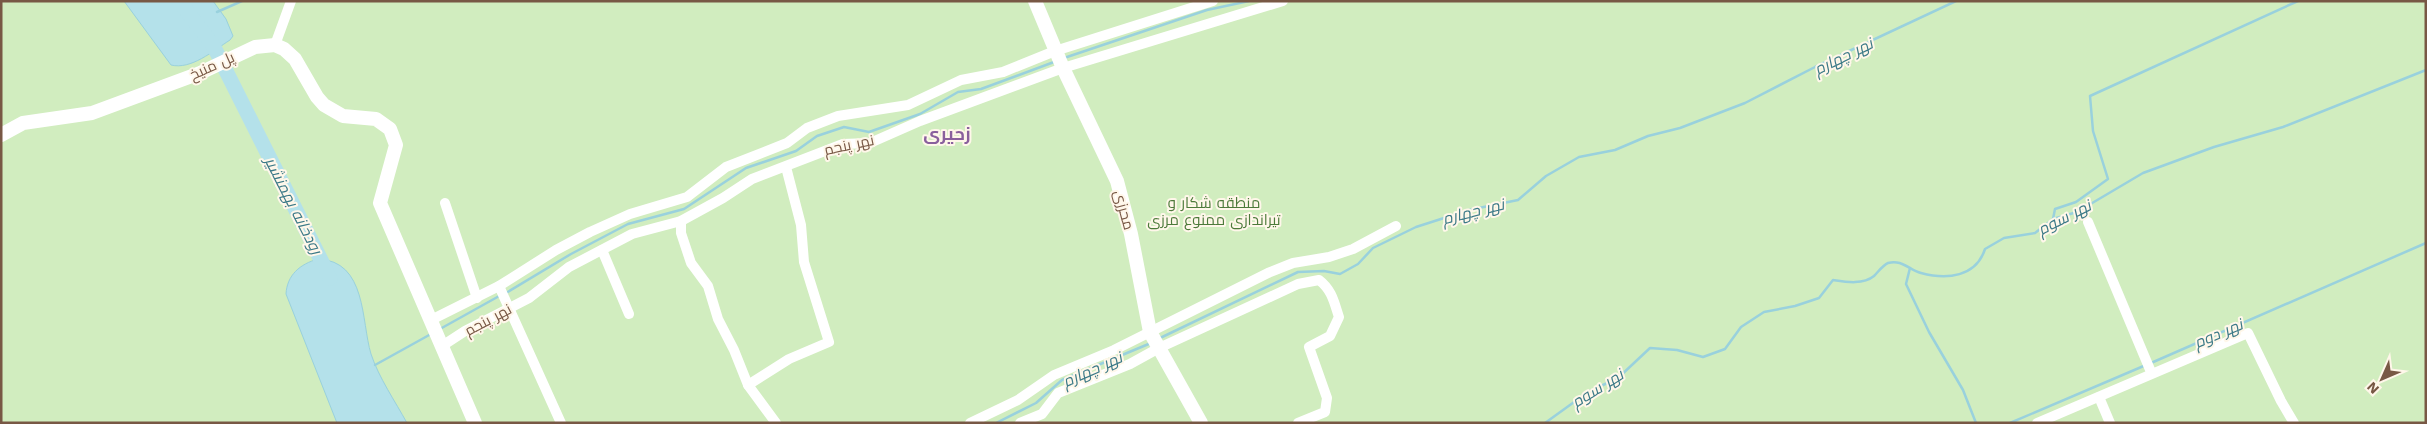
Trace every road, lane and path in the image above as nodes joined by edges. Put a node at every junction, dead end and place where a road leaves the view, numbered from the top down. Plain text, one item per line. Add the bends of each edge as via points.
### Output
1 (290, 1) edge
2 (1034, 1) edge
3 (1213, 1) edge
4 (1283, 1) edge
5 (275, 45) junction
6 (1059, 59) junction
7 (1, 135) edge
8 (786, 167) junction
9 (445, 203) dead end
10 (681, 221) junction
11 (2088, 222) dead end
12 (1396, 226) dead end
13 (602, 250) junction
14 (504, 296) junction
15 (477, 298) junction
16 (628, 314) dead end
17 (436, 332) junction
18 (1155, 340) junction
19 (2148, 367) junction
20 (748, 385) junction
21 (2099, 396) junction
22 (475, 423) edge
23 (561, 423) edge
24 (776, 423) edge
25 (970, 423) edge
26 (1020, 423) edge
27 (1201, 423) edge
28 (1298, 423) edge
29 (2037, 423) edge
30 (2110, 423) edge
31 (2294, 423) edge

1 - 5 street
2 - 6 main road, محرزی
3 - 6 street, نهر پنجم
4 - 6 street, نهر پنجم
5 - 7 main road, پل منیخ via 255,47 200,72 84,116 23,123
5 - 17 main road via 290,52 317,97 332,111 344,116 376,119 390,129 396,146 380,203
6 - 8 street, نهر پنجم via 870,143 843,144
6 - 14 street, نهر پنجم via 961,80 908,106 838,116 807,128 787,143 726,167 687,197 630,214 556,250
6 - 18 main road, محرزی via 1116,181
8 - 10 street, نهر پنجم via 752,179
8 - 20 street via 801,225 804,262 829,342 789,359
9 - 15 street
10 - 13 street, نهر پنجم via 632,234
10 - 20 street via 681,234 691,263 708,286 718,319
11 - 19 street
12 - 18 street via 1353,249 1293,263 1268,274
13 - 14 street, نهر پنجم via 569,267 529,298
13 - 16 street
14 - 15 street, نهر پنجم
14 - 17 street, نهر پنجم via 465,331
14 - 23 street
15 - 17 street, نهر پنجم
17 - 22 main road
18 - 25 street via 1114,350 1054,375 1018,400
18 - 26 street via 1130,364 1058,392 1042,414
18 - 27 main road, محرزی
18 - 28 street via 1298,284 1319,280 1328,286 1333,296 1338,318 1330,336 1309,348 1327,398 1325,412
19 - 21 street
19 - 31 street via 2248,333
20 - 24 street
21 - 29 street
21 - 30 street

